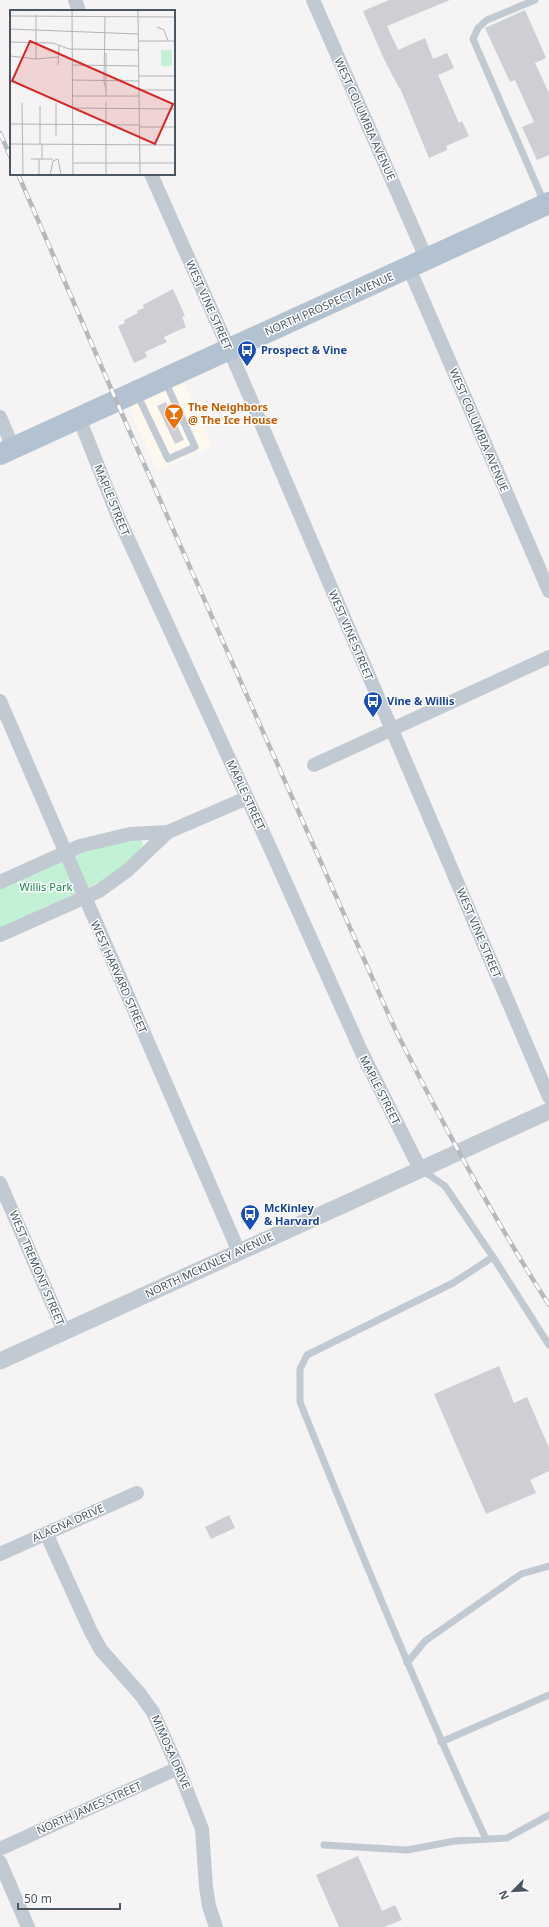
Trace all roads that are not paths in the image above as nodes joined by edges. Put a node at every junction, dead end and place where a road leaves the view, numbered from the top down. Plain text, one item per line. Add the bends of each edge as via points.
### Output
1 (75, 0) edge
2 (313, 0) edge
3 (535, 0) edge
4 (80, 10) edge
5 (151, 175) edge
6 (547, 204) edge
7 (418, 264) junction
8 (228, 350) junction
9 (164, 379) junction
10 (136, 392) junction
11 (0, 417) edge
12 (79, 418) junction
13 (7, 451) edge
14 (549, 591) edge
15 (549, 657) edge
16 (0, 701) edge
17 (392, 730) junction
18 (314, 766) dead end
19 (247, 798) junction
20 (168, 832) junction
21 (65, 852) junction
22 (0, 882) edge
23 (84, 897) junction
24 (0, 935) edge
25 (549, 1097) edge
26 (549, 1111) edge
27 (420, 1169) junction
28 (0, 1183) edge
29 (239, 1252) junction
30 (493, 1256) junction
31 (64, 1331) junction
32 (549, 1345) edge
33 (0, 1360) edge
34 (137, 1492) dead end
35 (46, 1533) junction
36 (0, 1554) edge
37 (549, 1566) edge
38 (407, 1663) junction
39 (549, 1695) edge
40 (441, 1742) junction
41 (178, 1768) junction
42 (549, 1815) edge
43 (486, 1839) junction
44 (324, 1845) dead end
45 (0, 1849) edge
46 (0, 1862) edge
47 (28, 1927) edge
48 (216, 1927) edge

1 - 4 street
2 - 7 street, WEST COLUMBIA AVENUE
3 - 6 lane via 487,20 478,28 473,39
5 - 8 street, WEST VINE STREET
6 - 7 main road, NORTH PROSPECT AVENUE
7 - 8 main road, NORTH PROSPECT AVENUE
7 - 14 street, WEST COLUMBIA AVENUE
8 - 9 main road, NORTH PROSPECT AVENUE
8 - 17 street, WEST VINE STREET
9 - 10 main road, NORTH PROSPECT AVENUE
9 - 10 lane via 195,447 168,459
10 - 12 main road, NORTH PROSPECT AVENUE
11 - 13 street
12 - 13 main road, NORTH PROSPECT AVENUE
12 - 19 street, MAPLE STREET via 119,519
15 - 17 street
16 - 21 street, WEST HARVARD STREET
17 - 18 street
17 - 25 street, WEST VINE STREET
19 - 20 street
19 - 27 street, MAPLE STREET via 362,1053
20 - 21 street via 130,834
20 - 23 street via 115,881
21 - 22 street
21 - 23 street, WEST HARVARD STREET
23 - 24 street
23 - 29 street, WEST HARVARD STREET
26 - 27 street, NORTH MCKINLEY AVENUE
27 - 29 street, NORTH MCKINLEY AVENUE
27 - 30 lane via 445,1186
28 - 31 street, WEST TREMONT STREET
29 - 31 street, NORTH MCKINLEY AVENUE
30 - 32 lane
30 - 38 lane via 453,1283 307,1355 300,1369 300,1402
31 - 33 street, NORTH MCKINLEY AVENUE
34 - 35 street, ALAGNA DRIVE
35 - 36 street, ALAGNA DRIVE
35 - 41 street, MIMOSA DRIVE via 101,1650 153,1712
37 - 38 lane via 521,1574 425,1641
38 - 40 lane
39 - 40 lane
40 - 43 lane
41 - 45 street, NORTH JAMES STREET
41 - 48 street, MIMOSA DRIVE via 202,1829 206,1888
42 - 43 lane via 507,1838
43 - 44 lane via 455,1841 407,1850
46 - 47 street

